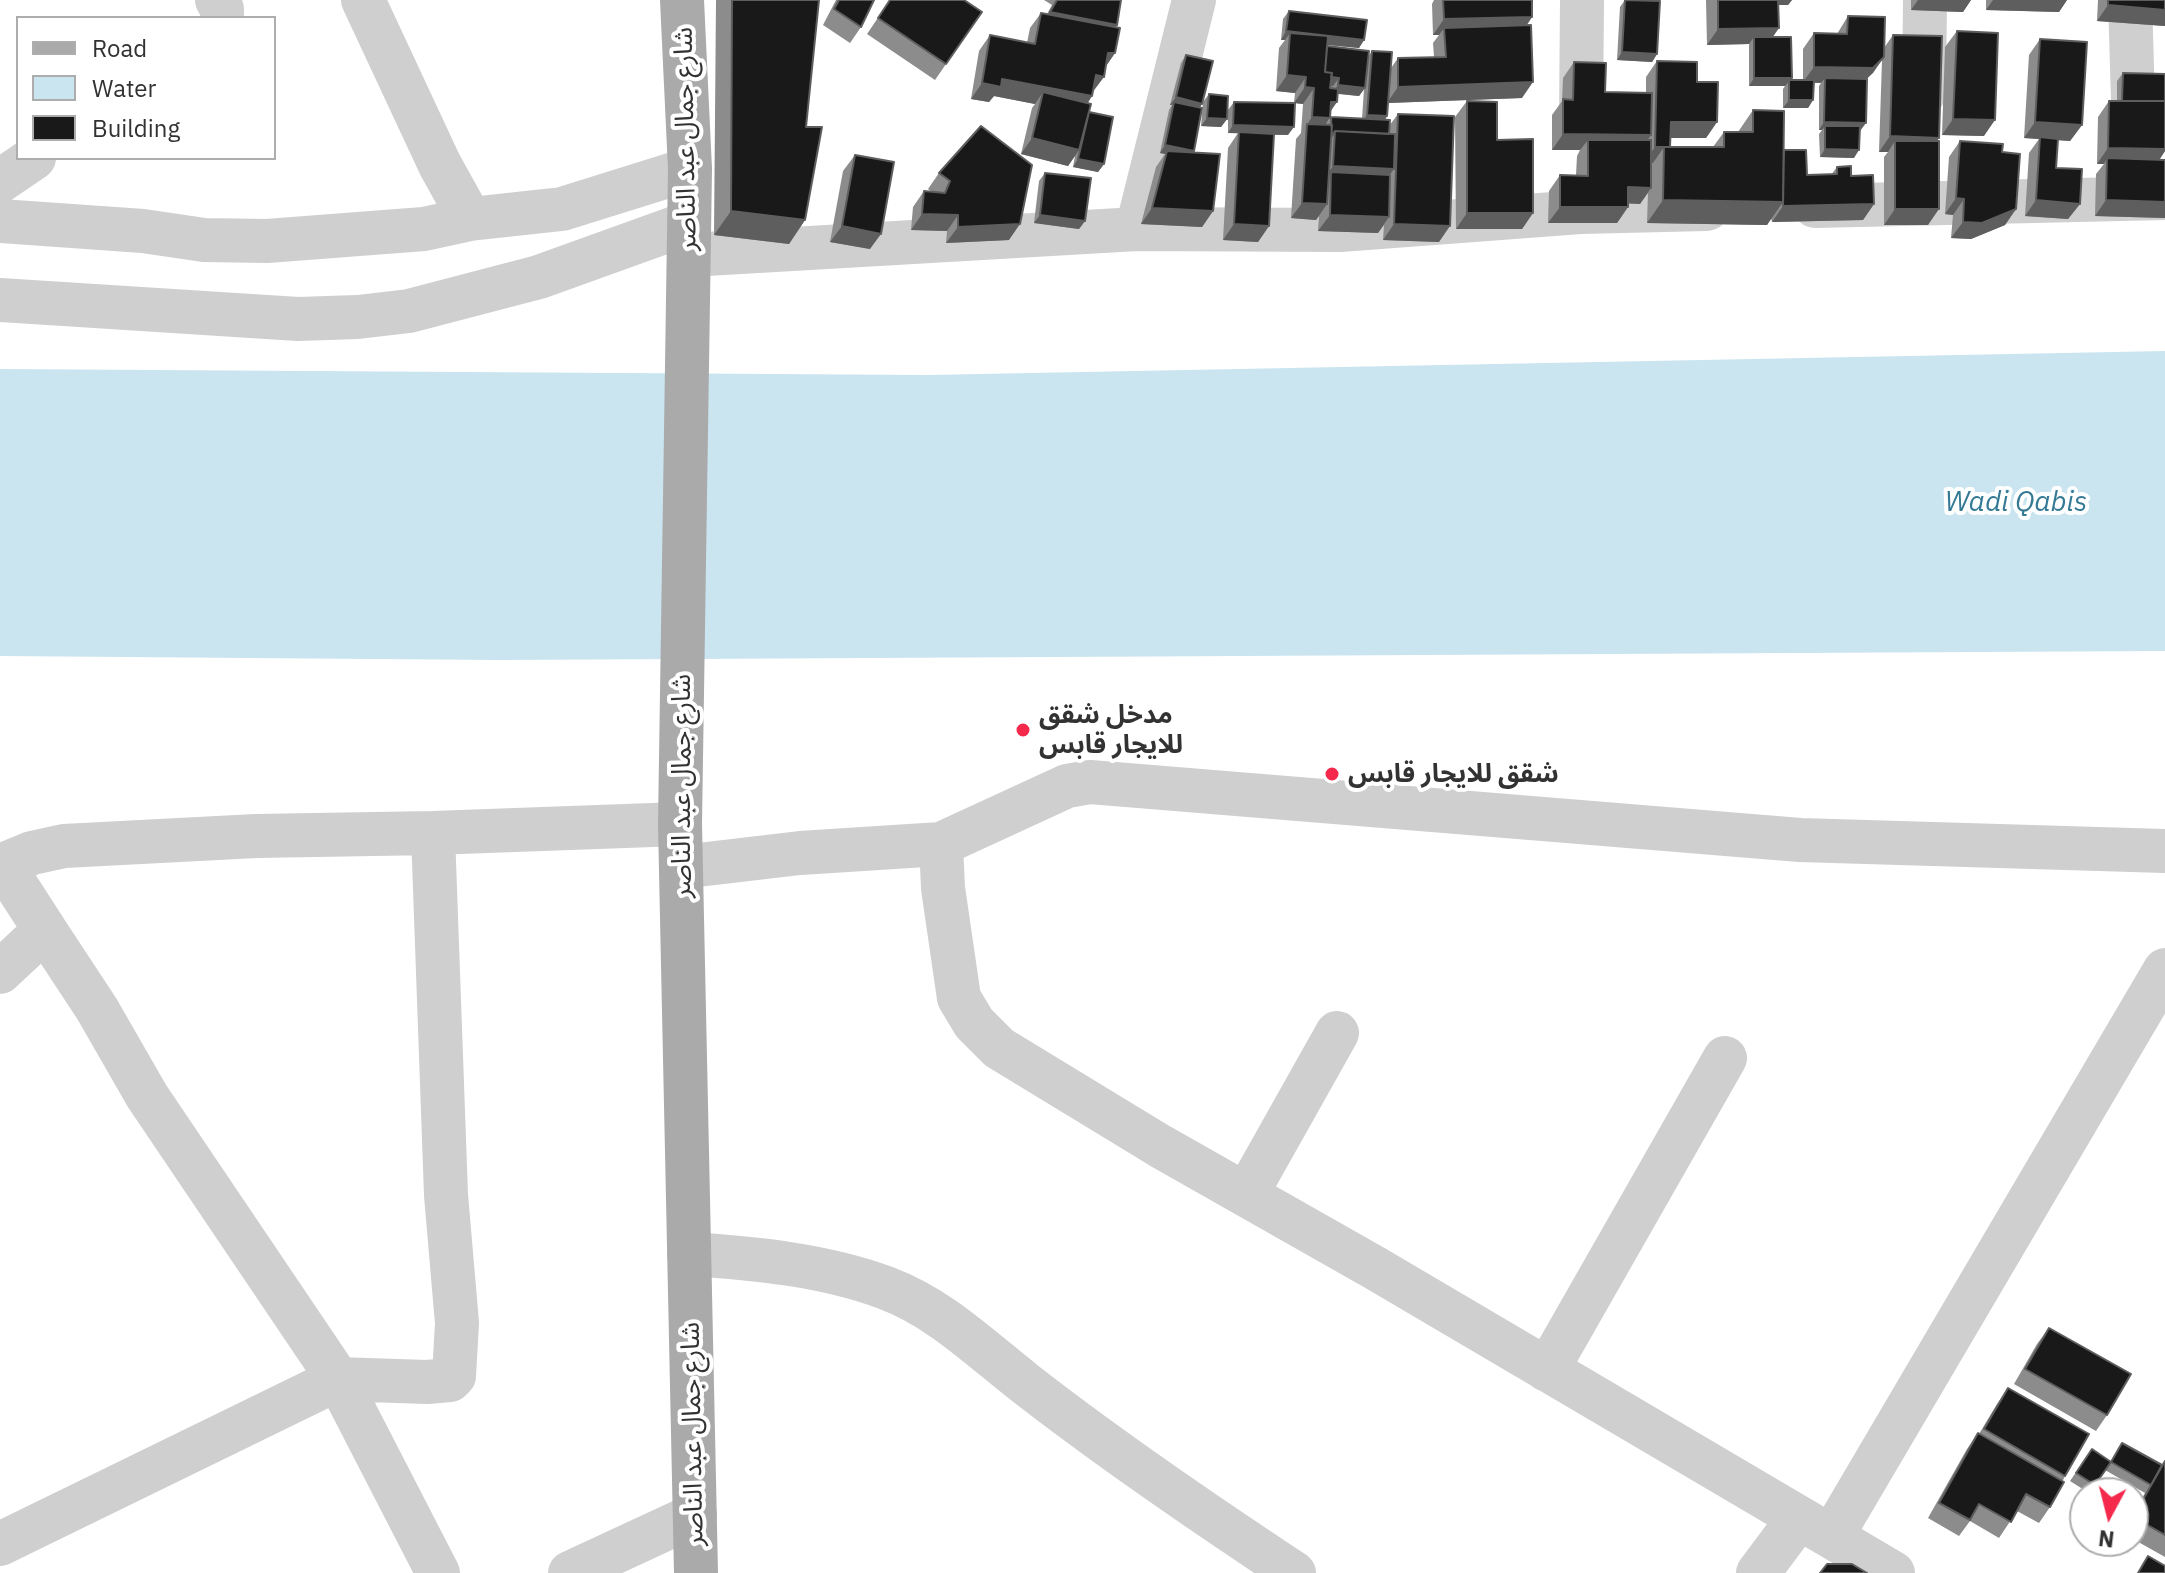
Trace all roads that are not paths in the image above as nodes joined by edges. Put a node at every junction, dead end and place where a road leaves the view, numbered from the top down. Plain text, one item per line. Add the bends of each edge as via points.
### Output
1 (363, 0) edge
2 (682, 0) edge
3 (1194, 0) edge
4 (1582, 0) edge
5 (1925, 0) edge
6 (2130, 0) edge
7 (31, 160) edge
8 (690, 169) junction
9 (0, 181) edge
10 (2151, 198) edge
11 (1923, 204) junction
12 (1580, 212) junction
13 (470, 219) junction
14 (0, 221) edge
15 (1137, 229) junction
16 (689, 239) junction
17 (0, 300) edge
18 (680, 824) junction
19 (433, 833) junction
20 (941, 844) junction
21 (2165, 851) edge
22 (2, 865) edge
23 (681, 867) junction
24 (45, 930) junction
25 (2165, 970) edge
26 (0, 972) edge
27 (1337, 1033) dead end
28 (1725, 1058) dead end
29 (1246, 1195) junction
30 (689, 1254) junction
31 (1547, 1370) junction
32 (338, 1379) junction
33 (695, 1515) junction
34 (1816, 1527) junction
35 (0, 1544) edge
36 (701, 1571) edge
37 (438, 1573) edge
38 (570, 1573) edge
39 (1294, 1573) edge
40 (1758, 1573) edge
41 (1893, 1573) edge

1 - 13 street
2 - 8 main road, شارع جمال عبد الناصر
3 - 15 street
4 - 12 street
5 - 11 street
6 - 10 street
7 - 9 street
8 - 13 street via 562,209
8 - 16 main road, شارع جمال عبد الناصر
10 - 11 street
11 - 12 street
12 - 15 street via 1340,230
13 - 14 street via 424,229 267,241
15 - 16 street
16 - 17 street via 459,299 358,317 272,318
16 - 18 main road, شارع جمال عبد الناصر
18 - 19 street
18 - 23 main road, شارع جمال عبد الناصر
19 - 22 street via 64,846
19 - 32 street via 446,1195 457,1323 454,1376 427,1382
20 - 21 street via 1067,786 1090,782 1800,840
20 - 23 street
20 - 29 street via 953,970 959,998 974,1023 999,1048
22 - 24 street
23 - 30 main road, شارع جمال عبد الناصر
24 - 26 street
24 - 32 street via 147,1096
25 - 34 street
27 - 29 street
28 - 31 street
29 - 31 street
30 - 33 main road, شارع جمال عبد الناصر
30 - 39 street via 755,1258 838,1275 886,1288 931,1309 1151,1477
31 - 34 street
32 - 35 street
32 - 37 street
33 - 36 main road, شارع جمال عبد الناصر
33 - 38 street
34 - 40 street
34 - 41 street

